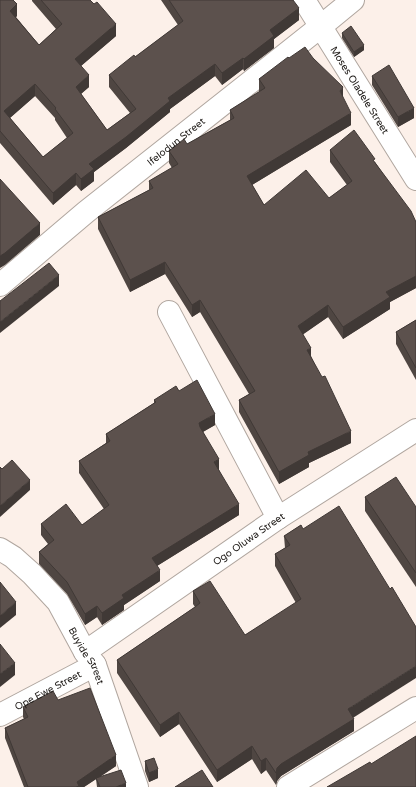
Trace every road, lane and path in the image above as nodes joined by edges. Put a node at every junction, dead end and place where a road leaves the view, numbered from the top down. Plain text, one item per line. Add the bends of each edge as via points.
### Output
1 (304, 0) edge
2 (353, 0) edge
3 (320, 27) junction
4 (416, 179) edge
5 (0, 285) edge
6 (169, 312) dead end
7 (416, 430) edge
8 (278, 518) junction
9 (0, 549) edge
10 (90, 659) junction
11 (416, 708) edge
12 (0, 714) edge
13 (137, 787) edge
14 (288, 787) edge

1 - 3 street, Moses Oladele Street
2 - 3 street, Ifelodun Street
3 - 4 street, Moses Oladele Street
3 - 5 street, Ifelodun Street via 86,212
6 - 8 street
7 - 8 street, Ogo Oluwa Street
8 - 10 street, Ogo Oluwa Street
9 - 10 street, Buyide Street via 32,574 58,602
10 - 12 street, Ope Ewe Street
10 - 13 street, Buyide Street
11 - 14 street

